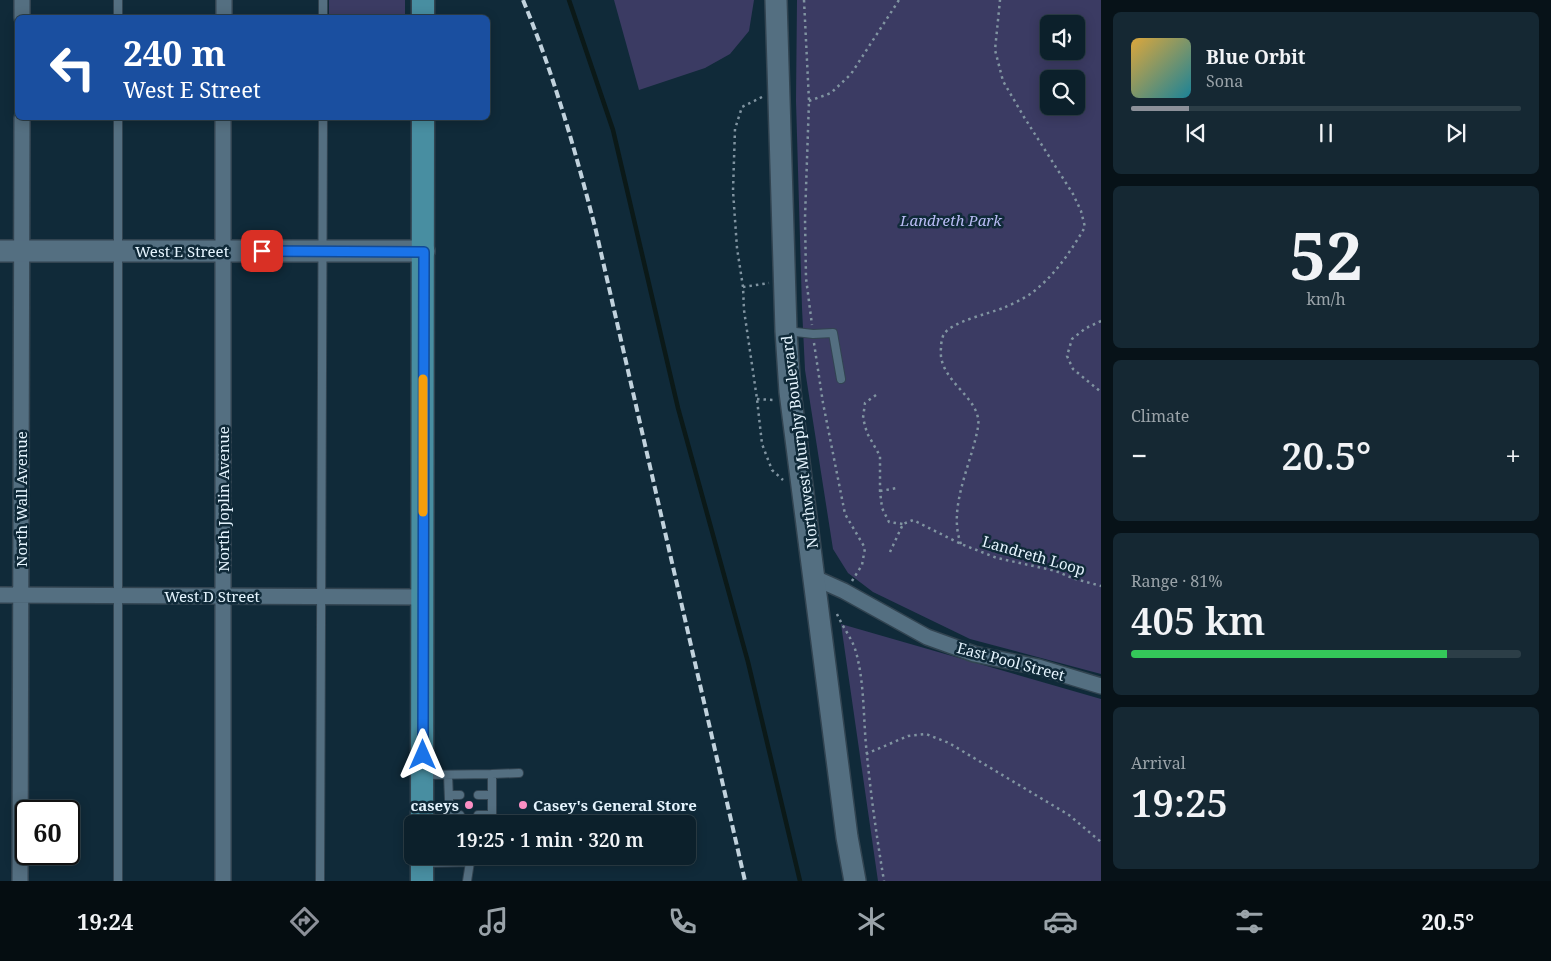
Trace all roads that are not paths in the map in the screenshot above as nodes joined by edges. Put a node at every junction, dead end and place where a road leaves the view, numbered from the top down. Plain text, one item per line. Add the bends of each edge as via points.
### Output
1 (22, 0) edge
2 (118, 0) edge
3 (224, 0) edge
4 (323, 0) edge
5 (423, 0) edge
6 (776, 0) edge
7 (22, 15) edge
8 (118, 15) edge
9 (224, 15) edge
10 (323, 15) edge
11 (423, 15) edge
12 (22, 120) edge
13 (118, 120) edge
14 (223, 120) edge
15 (322, 120) edge
16 (423, 120) edge
17 (0, 251) edge
18 (22, 251) junction
19 (118, 251) junction
20 (223, 251) junction
21 (322, 251) junction
22 (424, 252) junction
23 (786, 331) junction
24 (841, 379) dead end
25 (815, 578) junction
26 (0, 595) edge
27 (21, 595) junction
28 (118, 595) junction
29 (224, 596) junction
30 (321, 597) junction
31 (423, 597) junction
32 (1101, 686) edge
33 (519, 773) dead end
34 (448, 774) junction
35 (492, 774) junction
36 (423, 775) junction
37 (449, 795) junction
38 (460, 795) dead end
39 (478, 795) dead end
40 (492, 795) junction
41 (422, 815) edge
42 (450, 815) edge
43 (492, 815) edge
44 (470, 865) edge
45 (20, 881) edge
46 (118, 881) edge
47 (223, 881) edge
48 (320, 881) edge
49 (467, 881) edge
50 (855, 881) edge

1 - 7 street
2 - 8 lane
3 - 9 street
4 - 10 lane
5 - 11 main road
6 - 23 street, Northwest Murphy Boulevard
12 - 18 street, North Wall Avenue
13 - 19 lane
14 - 20 street, North Joplin Avenue
15 - 21 lane
16 - 22 main road
17 - 18 street, West E Street
18 - 19 street, West E Street
18 - 27 street, North Wall Avenue
19 - 20 street, West E Street
19 - 28 lane
20 - 21 street, West E Street
20 - 29 street, North Joplin Avenue
21 - 22 street, West E Street
21 - 30 lane
22 - 31 main road
23 - 24 lane via 833,333
23 - 25 street, Northwest Murphy Boulevard via 790,392
25 - 32 street, East Pool Street via 928,637
25 - 50 street, Northwest Murphy Boulevard
26 - 27 street, West D Street
27 - 28 street, West D Street
27 - 45 street, North Wall Avenue
28 - 29 street, West D Street
28 - 46 lane
29 - 30 street, West D Street
29 - 47 street, North Joplin Avenue
30 - 31 street, West D Street
30 - 48 lane
31 - 36 main road
33 - 35 lane
34 - 35 lane
34 - 36 lane
34 - 37 lane
35 - 40 lane
36 - 41 main road
37 - 38 lane
37 - 42 lane
39 - 40 lane
40 - 43 lane
44 - 49 lane

